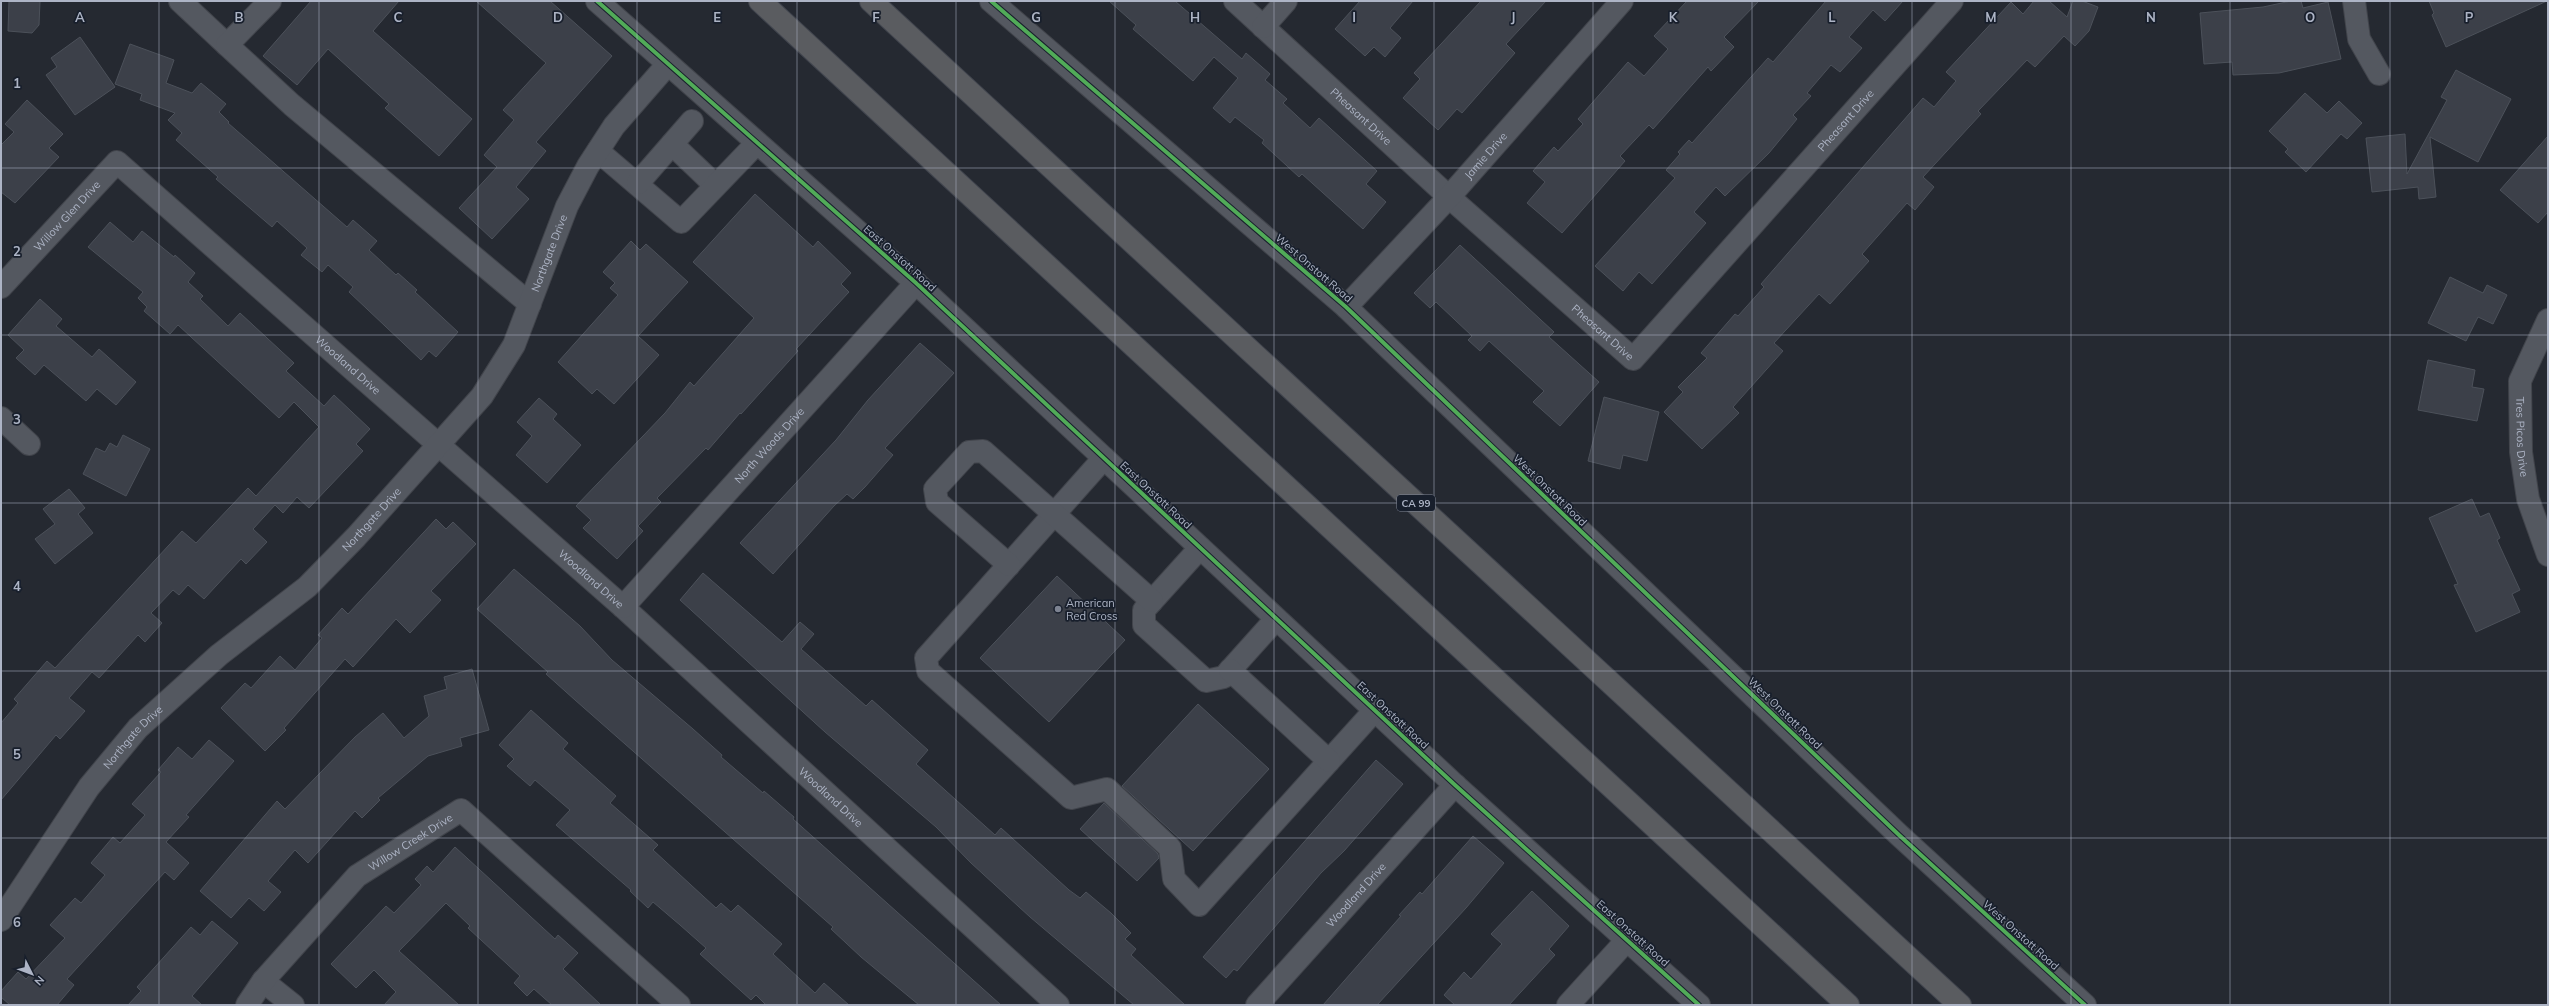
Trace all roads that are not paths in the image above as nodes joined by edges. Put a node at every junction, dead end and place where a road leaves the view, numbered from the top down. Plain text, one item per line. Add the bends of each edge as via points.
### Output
1 (180, 1) edge
2 (270, 1) edge
3 (597, 1) edge
4 (760, 1) edge
5 (871, 1) edge
6 (991, 1) edge
7 (1234, 1) edge
8 (1286, 1) edge
9 (1622, 1) edge
10 (1952, 1) edge
11 (2354, 1) edge
12 (1263, 27) junction
13 (227, 45) junction
14 (668, 64) junction
15 (2379, 74) dead end
16 (692, 121) dead end
17 (757, 143) junction
18 (672, 144) junction
19 (598, 151) junction
20 (117, 162) joint
21 (638, 183) junction
22 (715, 186) junction
23 (1449, 197) junction
24 (916, 284) junction
25 (1, 287) edge
26 (530, 304) junction
27 (1346, 307) junction
28 (2548, 320) edge
29 (1, 418) edge
30 (29, 444) dead end
31 (440, 444) junction
32 (1104, 458) junction
33 (1054, 514) junction
34 (1200, 548) junction
35 (2548, 555) edge
36 (1009, 565) junction
37 (1152, 601) junction
38 (623, 607) junction
39 (1276, 618) junction
40 (1230, 670) junction
41 (1375, 710) junction
42 (1329, 761) junction
43 (1455, 785) junction
44 (1, 920) edge
45 (1626, 940) junction
46 (263, 981) junction
47 (247, 1005) edge
48 (293, 1005) edge
49 (679, 1005) edge
50 (1058, 1005) edge
51 (1257, 1005) edge
52 (1568, 1005) edge
53 (1699, 1005) edge
54 (1848, 1005) edge
55 (1960, 1005) edge
56 (2085, 1005) edge

1 - 13 street
2 - 13 street
3 - 14 street, East Onstott Road
4 - 54 highway
5 - 55 highway, CA 99
6 - 27 street, West Onstott Road
7 - 12 street, Pheasant Drive
8 - 12 street
9 - 23 street, Jamie Drive
10 - 23 street, Pheasant Drive via 1633,359
11 - 15 street via 2359,39
12 - 23 street, Pheasant Drive
13 - 26 street via 292,105
14 - 17 street, East Onstott Road
14 - 19 street, Northgate Drive via 614,126
16 - 18 street
17 - 22 street
17 - 24 street, East Onstott Road
18 - 21 street
18 - 22 street
19 - 21 street
19 - 26 street, Northgate Drive via 567,206
20 - 25 street, Willow Glen Drive
20 - 31 street, Woodland Drive
21 - 22 street via 681,222
23 - 27 street, Jamie Drive
24 - 32 street, East Onstott Road
24 - 38 street, North Woods Drive
26 - 31 street, Northgate Drive via 514,345 482,396
27 - 56 street, West Onstott Road via 1899,835
28 - 35 street, Tres Picos Drive via 2520,381 2520,389 2521,452 2528,499
29 - 30 street
31 - 38 street, Woodland Drive
31 - 44 street, Northgate Drive via 307,587 219,655 138,728 89,787
32 - 33 street
32 - 34 street, East Onstott Road
33 - 36 street
33 - 36 street via 983,451 969,452 935,489 937,502
33 - 37 street
34 - 37 street
34 - 39 street, East Onstott Road
36 - 42 street via 926,658 928,672 1071,798 1106,789 1170,848 1174,879 1199,905
37 - 40 street via 1144,610 1144,625 1206,681 1224,677
38 - 50 street, Woodland Drive
39 - 40 street
39 - 41 street, East Onstott Road
40 - 42 street
41 - 42 street
41 - 43 street, East Onstott Road
43 - 45 street, East Onstott Road
43 - 51 street, Woodland Drive
45 - 52 street
45 - 53 street, East Onstott Road
46 - 47 street, Willow Creek Drive
46 - 48 street
46 - 49 street, Willow Creek Drive via 357,876 461,810

